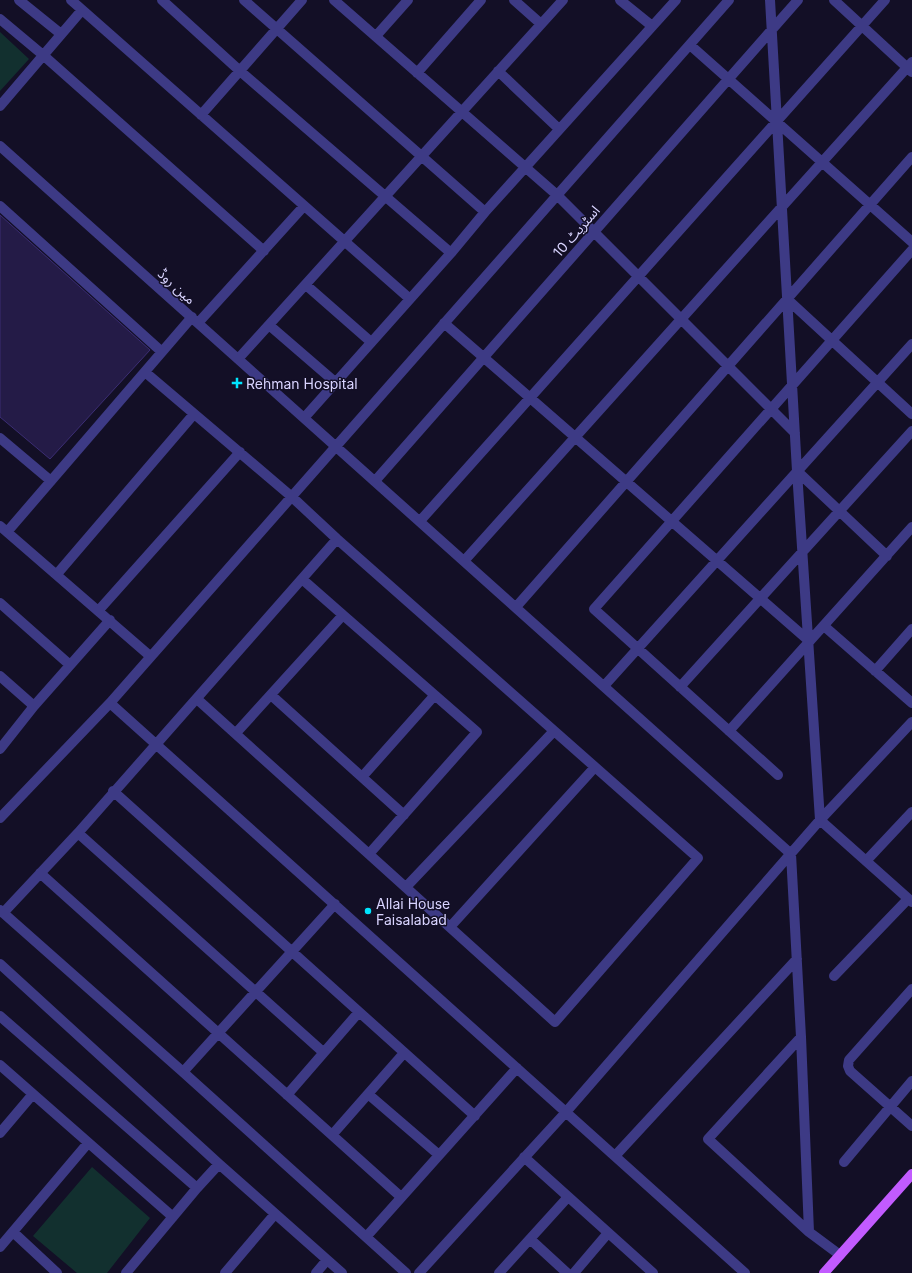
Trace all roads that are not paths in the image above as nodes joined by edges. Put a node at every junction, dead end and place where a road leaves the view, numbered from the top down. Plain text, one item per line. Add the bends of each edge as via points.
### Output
1 (19, 0) edge
2 (71, 0) edge
3 (162, 0) edge
4 (244, 0) edge
5 (302, 0) edge
6 (334, 0) edge
7 (408, 0) edge
8 (481, 0) edge
9 (514, 0) edge
10 (563, 0) edge
11 (620, 0) edge
12 (676, 0) edge
13 (729, 0) edge
14 (770, 0) edge
15 (798, 0) edge
16 (834, 0) edge
17 (885, 0) edge
18 (82, 10) junction
19 (0, 19) edge
20 (541, 24) junction
21 (652, 26) junction
22 (862, 26) junction
23 (277, 29) junction
24 (772, 30) junction
25 (61, 34) junction
26 (376, 36) junction
27 (690, 45) junction
28 (43, 55) junction
29 (910, 67) edge
30 (240, 71) junction
31 (498, 71) junction
32 (417, 73) junction
33 (728, 80) junction
34 (0, 106) edge
35 (462, 112) junction
36 (201, 115) junction
37 (777, 121) junction
38 (559, 129) junction
39 (0, 146) edge
40 (422, 156) junction
41 (912, 157) edge
42 (822, 162) junction
43 (525, 167) junction
44 (557, 195) junction
45 (386, 196) junction
46 (782, 205) junction
47 (870, 205) junction
48 (0, 206) edge
49 (304, 206) junction
50 (485, 212) junction
51 (594, 232) junction
52 (344, 242) junction
53 (912, 242) edge
54 (912, 250) edge
55 (264, 251) junction
56 (451, 253) junction
57 (638, 276) junction
58 (306, 284) junction
59 (410, 299) junction
60 (787, 299) junction
61 (680, 318) junction
62 (195, 320) junction
63 (444, 323) junction
64 (269, 325) junction
65 (833, 340) junction
66 (370, 342) junction
67 (912, 344) edge
68 (162, 352) junction
69 (484, 358) junction
70 (238, 359) junction
71 (728, 366) junction
72 (145, 372) junction
73 (335, 382) junction
74 (877, 383) junction
75 (792, 385) junction
76 (530, 398) junction
77 (771, 409) junction
78 (194, 414) junction
79 (912, 414) edge
80 (304, 418) junction
81 (912, 431) edge
82 (795, 433) junction
83 (574, 437) junction
84 (0, 438) edge
85 (336, 446) junction
86 (240, 452) junction
87 (797, 472) junction
88 (51, 481) junction
89 (375, 482) junction
90 (626, 482) junction
91 (292, 497) junction
92 (839, 512) junction
93 (420, 521) junction
94 (671, 521) junction
95 (912, 528) edge
96 (3, 529) edge
97 (337, 539) junction
98 (802, 552) junction
99 (887, 556) junction
100 (464, 561) junction
101 (717, 561) junction
102 (57, 574) junction
103 (302, 579) junction
104 (760, 598) junction
105 (0, 603) edge
106 (516, 608) junction
107 (98, 610) junction
108 (343, 615) junction
109 (110, 620) junction
110 (824, 626) junction
111 (912, 629) edge
112 (808, 642) junction
113 (637, 649) junction
114 (150, 656) junction
115 (70, 665) junction
116 (875, 671) junction
117 (0, 676) edge
118 (604, 686) junction
119 (680, 687) junction
120 (271, 695) junction
121 (434, 696) junction
122 (197, 699) junction
123 (110, 703) junction
124 (912, 703) edge
125 (34, 706) junction
126 (912, 722) edge
127 (554, 731) junction
128 (729, 731) junction
129 (236, 733) junction
130 (156, 744) junction
131 (0, 748) edge
132 (595, 767) junction
133 (778, 775) dead end
134 (362, 777) junction
135 (113, 791) junction
136 (912, 812) edge
137 (404, 815) junction
138 (0, 818) edge
139 (820, 820) junction
140 (78, 833) junction
141 (370, 854) junction
142 (791, 854) junction
143 (866, 861) junction
144 (40, 873) junction
145 (406, 887) junction
146 (910, 901) edge
147 (335, 904) junction
148 (2, 912) edge
149 (450, 927) junction
150 (292, 952) junction
151 (797, 959) junction
152 (1, 967) edge
153 (834, 976) dead end
154 (912, 989) edge
155 (256, 991) junction
156 (359, 1012) junction
157 (0, 1016) edge
158 (218, 1032) junction
159 (801, 1037) junction
160 (323, 1052) junction
161 (404, 1052) junction
162 (0, 1065) edge
163 (517, 1068) junction
164 (183, 1072) junction
165 (912, 1081) edge
166 (34, 1094) junction
167 (368, 1094) junction
168 (287, 1095) junction
169 (890, 1106) junction
170 (566, 1112) junction
171 (475, 1116) junction
172 (912, 1126) edge
173 (0, 1133) edge
174 (332, 1135) junction
175 (88, 1143) junction
176 (439, 1155) junction
177 (615, 1156) junction
178 (524, 1157) junction
179 (844, 1162) dead end
180 (219, 1164) junction
181 (912, 1174) edge
182 (197, 1188) junction
183 (401, 1197) junction
184 (568, 1197) junction
185 (275, 1214) junction
186 (173, 1217) junction
187 (13, 1232) junction
188 (809, 1232) junction
189 (608, 1233) junction
190 (366, 1237) junction
191 (530, 1239) junction
192 (0, 1247) edge
193 (840, 1255) junction
194 (327, 1260) junction
195 (57, 1273) edge
196 (126, 1273) edge
197 (225, 1273) edge
198 (316, 1273) edge
199 (342, 1273) edge
200 (406, 1273) edge
201 (419, 1273) edge
202 (499, 1273) edge
203 (567, 1273) edge
204 (574, 1273) edge
205 (653, 1273) edge
206 (745, 1273) edge
207 (824, 1273) edge

1 - 25 street
2 - 18 street
3 - 30 street
4 - 23 street
5 - 23 street
6 - 26 street
7 - 26 street
8 - 32 street
9 - 20 street
10 - 20 street
11 - 21 street
12 - 21 street
13 - 27 street
14 - 24 street
15 - 24 street, اسٹریٹ 10
16 - 22 street
17 - 22 street
18 - 25 street
18 - 36 street
19 - 28 street
20 - 31 street
21 - 38 street
22 - 29 street
22 - 37 street
23 - 30 street
23 - 40 street
24 - 33 street, اسٹریٹ 10
24 - 37 street
25 - 28 street
26 - 32 street
27 - 33 street
27 - 44 street
28 - 34 street
28 - 55 street
29 - 42 street
30 - 36 street
30 - 45 street
31 - 35 street
31 - 38 street
32 - 35 street
33 - 37 street
33 - 51 street, اسٹریٹ 10
35 - 40 street
35 - 43 street
36 - 49 street
37 - 42 street
37 - 46 street
37 - 57 street
38 - 43 street
39 - 62 street, مین روڈ
40 - 45 street
40 - 50 street
41 - 47 street
42 - 46 street
42 - 47 street
43 - 44 street
43 - 50 street
44 - 51 street
44 - 63 street
45 - 52 street
45 - 56 street
46 - 60 street
46 - 61 street
47 - 53 street
47 - 60 street
48 - 68 street
49 - 52 street
49 - 55 street
50 - 56 street
51 - 57 street
51 - 69 street, اسٹریٹ 10
52 - 58 street
52 - 59 street
54 - 65 street
55 - 62 street
56 - 59 street
57 - 61 street
57 - 76 street
58 - 64 street
58 - 66 street
59 - 66 street
60 - 65 street
60 - 71 street
60 - 75 street
61 - 71 street
61 - 83 street
62 - 68 street
62 - 70 street, مین روڈ
63 - 69 street
63 - 85 street
64 - 70 street
64 - 73 street
65 - 74 street
65 - 75 street
66 - 73 street
67 - 74 street
68 - 72 street
69 - 76 street
69 - 89 street, اسٹریٹ 10
70 - 80 street, مین روڈ
71 - 77 street
71 - 90 street
72 - 78 street
72 - 88 street
73 - 80 street
74 - 79 street
74 - 87 street
75 - 77 street
75 - 82 street
76 - 83 street
76 - 93 street
77 - 82 street
77 - 94 street
78 - 86 street
78 - 102 street
80 - 85 street, مین روڈ
81 - 92 street
82 - 87 street
83 - 90 street
83 - 100 street
84 - 88 street
85 - 89 street, مین روڈ
85 - 91 street
86 - 91 street
86 - 107 street
87 - 92 street
87 - 98 street
87 - 101 street
88 - 96 street
89 - 93 street, مین روڈ
90 - 94 street
90 - 106 street
91 - 97 street
91 - 114 street
92 - 98 street
92 - 99 street
93 - 100 street, مین روڈ
94 - 101 street
94 - 113 street via 594,609
95 - 99 street
96 - 102 street
97 - 103 street
97 - 127 street
98 - 104 street
98 - 112 street
99 - 110 street
100 - 106 street, مین روڈ
101 - 104 street
101 - 113 street
102 - 107 street
103 - 108 street
103 - 122 street
104 - 112 street
104 - 119 street
105 - 115 street
106 - 118 street, مین روڈ
107 - 109 street
108 - 120 street
108 - 121 street
109 - 114 street
109 - 115 street
110 - 112 street
110 - 116 street
111 - 116 street
112 - 128 street
112 - 139 street
113 - 118 street
113 - 119 street
114 - 123 street
115 - 125 street
116 - 124 street
117 - 125 street
118 - 142 street, مین روڈ
119 - 128 street
120 - 129 street
120 - 134 street
121 - 134 street
121 - 137 street via 477,732
122 - 129 street
122 - 130 street
123 - 130 street
123 - 138 street
125 - 131 street
126 - 139 street
127 - 132 street
127 - 145 street
128 - 133 street
129 - 141 street
130 - 135 street
130 - 147 street
132 - 149 street
132 - 149 street via 698,858 555,1022
134 - 137 street
135 - 140 street
135 - 150 street
136 - 143 street
137 - 141 street
139 - 142 street
139 - 143 street
140 - 144 street
140 - 155 street
141 - 145 street
142 - 151 street
142 - 170 street
143 - 146 street
144 - 148 street
144 - 158 street
145 - 149 street
146 - 153 street
147 - 150 street
147 - 163 street
148 - 164 street
150 - 155 street
150 - 156 street
151 - 159 street
151 - 177 street
152 - 180 street
154 - 169 street via 849,1060 850,1071
155 - 158 street
155 - 160 street
156 - 160 street
156 - 161 street
157 - 182 street
158 - 164 street
158 - 168 street
159 - 188 street
159 - 188 street via 708,1139
160 - 168 street
161 - 167 street
161 - 171 street
162 - 166 street
163 - 170 street
163 - 171 street
164 - 190 street
165 - 169 street
166 - 173 street
166 - 175 street
167 - 174 street
167 - 176 street
168 - 174 street
169 - 172 street
169 - 179 street
170 - 177 street
170 - 178 street
171 - 176 street
174 - 183 street
175 - 186 street
175 - 187 street
176 - 183 street
177 - 206 street
178 - 184 street
178 - 201 street
180 - 182 street
180 - 185 street
181 - 193 main road
182 - 186 street
183 - 190 street
184 - 189 street
184 - 191 street
185 - 194 street
185 - 197 street
186 - 196 street
187 - 192 street
187 - 195 street
188 - 193 street
189 - 204 street
189 - 205 street
190 - 200 street
191 - 202 street
191 - 203 street
193 - 207 main road
194 - 198 street
194 - 199 street

